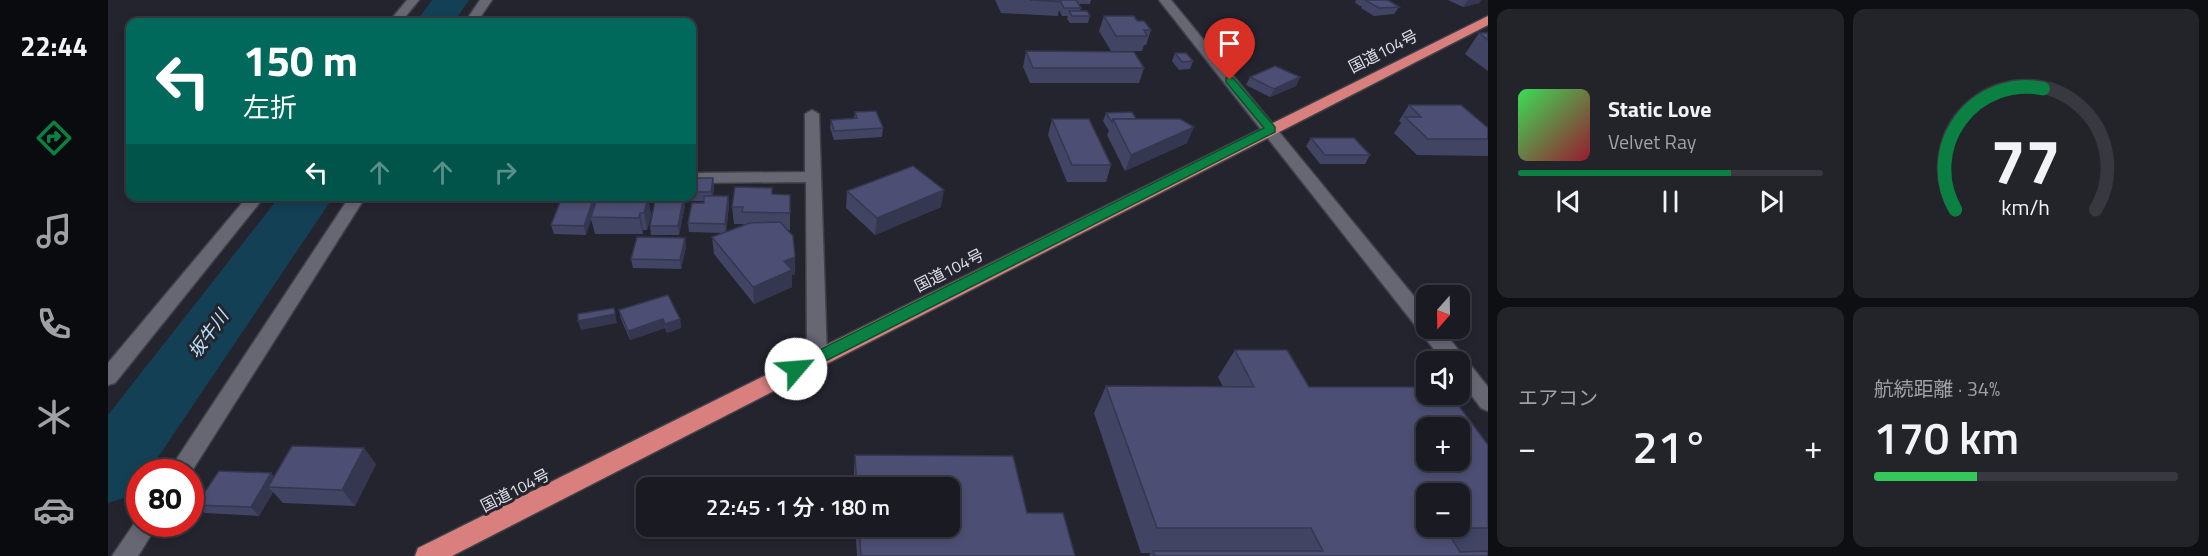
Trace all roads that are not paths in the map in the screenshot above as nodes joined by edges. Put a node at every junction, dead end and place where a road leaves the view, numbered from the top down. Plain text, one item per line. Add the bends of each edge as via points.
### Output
1 (412, 0) edge
2 (486, 0) edge
3 (1166, 0) edge
4 (398, 18) edge
5 (474, 18) edge
6 (1488, 20) edge
7 (812, 114) dead end
8 (1271, 129) junction
9 (813, 177) junction
10 (696, 178) edge
11 (253, 201) edge
12 (355, 201) edge
13 (1416, 311) edge
14 (1438, 339) edge
15 (1448, 351) edge
16 (817, 358) junction
17 (108, 377) edge
18 (1470, 379) edge
19 (1488, 402) edge
20 (187, 459) edge
21 (137, 537) edge
22 (124, 556) edge
23 (427, 556) edge

1 - 4 street
2 - 5 street
3 - 8 street
6 - 8 highway, 国道104号
7 - 9 street
8 - 13 street
8 - 16 highway, 国道104号
9 - 10 street
9 - 16 street
11 - 17 street
12 - 20 street
14 - 15 street
16 - 23 highway, 国道104号
18 - 19 street
21 - 22 street

